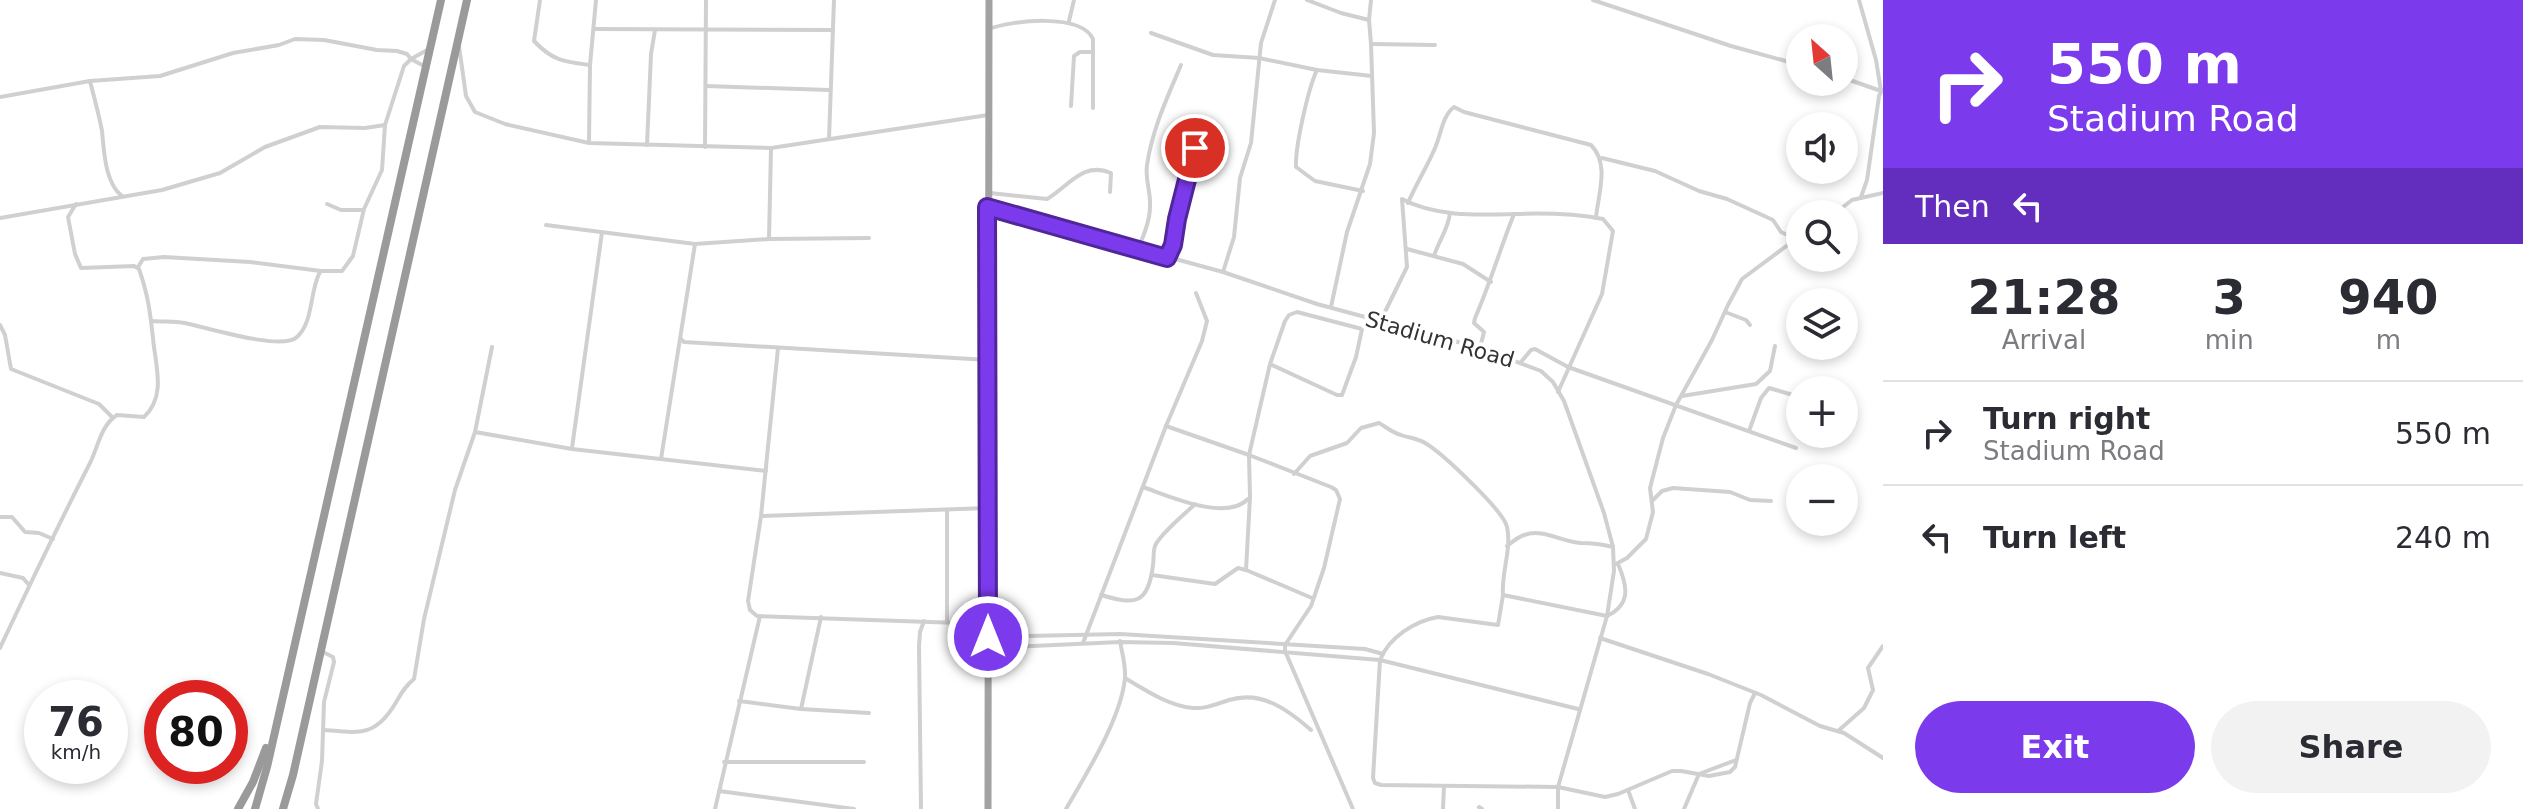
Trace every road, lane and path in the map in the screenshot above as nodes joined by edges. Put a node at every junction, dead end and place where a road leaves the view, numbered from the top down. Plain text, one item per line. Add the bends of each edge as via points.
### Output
1 (441, 0) edge
2 (467, 0) edge
3 (540, 0) edge
4 (596, 0) edge
5 (706, 0) edge
6 (834, 0) edge
7 (989, 0) edge
8 (1074, 0) edge
9 (1275, 0) edge
10 (1307, 0) edge
11 (1371, 0) edge
12 (1593, 0) edge
13 (1859, 0) edge
14 (1369, 20) junction
15 (1069, 21) junction
16 (595, 29) junction
17 (989, 29) junction
18 (655, 30) junction
19 (705, 30) junction
20 (833, 30) junction
21 (1151, 33) dead end
22 (458, 41) junction
23 (1371, 44) junction
24 (1435, 45) dead end
25 (430, 49) junction
26 (1093, 52) junction
27 (1259, 58) junction
28 (411, 59) junction
29 (1786, 61) edge
30 (590, 65) junction
31 (1181, 65) dead end
32 (426, 67) junction
33 (1317, 70) junction
34 (1372, 76) junction
35 (90, 81) junction
36 (1858, 82) edge
37 (706, 86) junction
38 (829, 90) junction
39 (1882, 90) edge
40 (0, 97) edge
41 (1071, 106) dead end
42 (1093, 108) dead end
43 (988, 115) junction
44 (385, 125) junction
45 (1197, 134) dead end
46 (829, 139) junction
47 (589, 143) junction
48 (647, 145) junction
49 (705, 147) junction
50 (771, 148) junction
51 (1601, 158) junction
52 (1363, 191) junction
53 (1110, 192) dead end
54 (988, 193) junction
55 (1883, 193) edge
56 (122, 196) junction
57 (1861, 197) junction
58 (1852, 200) edge
59 (1408, 203) junction
60 (76, 204) junction
61 (327, 204) dead end
62 (987, 207) junction
63 (364, 209) junction
64 (1450, 213) junction
65 (1514, 214) junction
66 (0, 218) edge
67 (1596, 218) junction
68 (546, 225) dead end
69 (602, 232) junction
70 (1786, 233) edge
71 (869, 238) dead end
72 (769, 239) junction
73 (695, 244) junction
74 (1786, 246) edge
75 (1407, 249) junction
76 (1137, 250) junction
77 (1434, 256) junction
78 (1167, 258) junction
79 (138, 267) junction
80 (321, 271) junction
81 (1223, 272) junction
82 (1491, 282) junction
83 (1196, 293) dead end
84 (1331, 308) junction
85 (1725, 312) junction
86 (1381, 320) junction
87 (152, 321) junction
88 (0, 325) edge
89 (1750, 325) dead end
90 (682, 342) junction
91 (1775, 346) dead end
92 (492, 347) dead end
93 (778, 348) junction
94 (1480, 348) junction
95 (988, 360) junction
96 (1521, 362) junction
97 (1270, 364) junction
98 (1568, 367) junction
99 (1763, 379) junction
100 (1769, 388) junction
101 (1558, 392) junction
102 (1786, 393) edge
103 (1682, 396) junction
104 (1676, 405) junction
105 (112, 417) junction
106 (1166, 426) junction
107 (1749, 431) junction
108 (475, 432) junction
109 (1786, 444) edge
110 (572, 449) junction
111 (1249, 455) junction
112 (661, 459) junction
113 (766, 471) junction
114 (1294, 474) junction
115 (1143, 487) junction
116 (1250, 497) junction
117 (1653, 500) junction
118 (1771, 501) dead end
119 (1195, 504) junction
120 (988, 508) junction
121 (947, 510) junction
122 (761, 516) junction
123 (0, 517) edge
124 (53, 539) junction
125 (1507, 546) junction
126 (1613, 547) junction
127 (1616, 564) junction
128 (1246, 570) junction
129 (0, 573) edge
130 (1152, 575) junction
131 (29, 585) junction
132 (1101, 595) junction
133 (1503, 595) junction
134 (1312, 598) junction
135 (760, 616) junction
136 (1607, 616) junction
137 (821, 617) junction
138 (924, 621) junction
139 (947, 622) junction
140 (988, 624) junction
141 (1120, 634) junction
142 (1086, 635) junction
143 (988, 637) junction
144 (1600, 638) junction
145 (1120, 642) junction
146 (1083, 643) junction
147 (1883, 646) edge
148 (0, 648) edge
149 (988, 648) junction
150 (1285, 648) junction
151 (320, 651) junction
152 (1381, 657) junction
153 (1125, 678) junction
154 (1755, 693) junction
155 (739, 701) junction
156 (801, 709) junction
157 (1579, 710) junction
158 (869, 713) dead end
159 (276, 725) junction
160 (324, 730) junction
161 (1311, 730) dead end
162 (1838, 731) junction
163 (1883, 758) edge
164 (1736, 760) junction
165 (724, 762) junction
166 (864, 762) dead end
167 (1699, 774) junction
168 (293, 775) junction
169 (1444, 786) junction
170 (1558, 787) junction
171 (1628, 790) junction
172 (719, 791) junction
173 (238, 809) edge
174 (255, 809) edge
175 (283, 809) edge
176 (289, 809) edge
177 (318, 809) edge
178 (715, 809) edge
179 (854, 809) edge
180 (921, 809) edge
181 (988, 809) edge
182 (1066, 809) edge
183 (1353, 809) edge
184 (1443, 809) edge
185 (1558, 809) edge
186 (1635, 809) edge
187 (1684, 809) edge

1 - 25 highway
2 - 22 highway
3 - 30 street via 534,41 561,61
4 - 16 street
5 - 19 street
6 - 20 street
7 - 17 highway
8 - 15 street
9 - 27 street
10 - 14 street
11 - 14 street
12 - 29 street
13 - 39 street
14 - 23 street
15 - 17 street via 1013,22
15 - 26 street via 1092,34
16 - 18 street
16 - 30 street
17 - 43 highway
18 - 19 street
18 - 48 street
19 - 20 street
19 - 37 street
20 - 38 street
21 - 27 street via 1213,55
22 - 47 street via 466,96 475,112
22 - 151 highway
23 - 24 street
23 - 34 street
25 - 28 street
25 - 32 highway
26 - 41 street via 1074,56
26 - 42 street
27 - 33 street
27 - 81 street via 1251,143
28 - 32 street
28 - 35 street via 397,51 295,39 160,76
28 - 44 street
30 - 47 street
31 - 76 street via 1147,162 1150,203
32 - 159 highway
33 - 34 street
33 - 52 street via 1307,97 1296,167 1315,181
34 - 52 street via 1374,133
35 - 40 street
35 - 56 street via 104,155
36 - 39 street
37 - 38 street
37 - 49 street
38 - 46 street
39 - 57 street
43 - 46 street
43 - 54 highway
44 - 56 street via 320,127 265,147 220,173
44 - 63 street via 382,170
45 - 78 street
46 - 50 street
47 - 48 street
48 - 49 street
49 - 50 street
50 - 72 street
51 - 59 street via 1581,141 1453,107
51 - 67 street
51 - 70 street via 1655,171 1727,199 1773,220
52 - 84 street via 1347,232
53 - 54 street via 1111,173 1094,169 1047,199
54 - 62 highway
55 - 57 street
56 - 60 street
57 - 58 street
59 - 64 street
59 - 75 street via 1402,199
60 - 66 street
60 - 79 street via 68,217 81,268
61 - 63 street via 341,210
62 - 76 street, Stadium Road
62 - 95 highway
63 - 80 street via 345,268
64 - 65 street
64 - 77 street
65 - 67 street
65 - 82 street
67 - 98 street via 1611,227 1612,244 1602,294
68 - 69 street
69 - 73 street
69 - 110 street
71 - 72 street
72 - 73 street
73 - 90 street
74 - 85 street via 1742,279
75 - 77 street
75 - 86 street via 1406,270
76 - 78 street, Stadium Road
77 - 82 street via 1469,266
78 - 81 street, Stadium Road
79 - 80 street via 143,259 164,257
79 - 87 street
80 - 87 street via 299,336 290,342
81 - 84 street, Stadium Road
82 - 94 street via 1474,323 1484,332
83 - 106 street via 1207,321
84 - 86 street, Stadium Road
85 - 89 street
85 - 103 street
86 - 94 street, Stadium Road
87 - 105 street via 159,374 152,405 144,417
88 - 105 street via 11,369 99,404
90 - 93 street
90 - 112 street
91 - 99 street
92 - 108 street
93 - 95 street
93 - 113 street
94 - 96 street, Stadium Road
95 - 120 highway
96 - 98 street via 1534,349
96 - 101 street, Stadium Road via 1541,371
97 - 97 street via 1342,395 1361,327 1297,312 1289,315
97 - 111 street
98 - 101 street
98 - 104 street
99 - 100 street
99 - 103 street
100 - 102 street
100 - 107 street
101 - 126 street, Stadium Road
103 - 104 street
104 - 107 street
104 - 117 street via 1652,478
105 - 124 street
106 - 111 street
106 - 115 street
107 - 109 street
108 - 110 street
108 - 160 street via 455,490 414,679 375,727 359,733
110 - 112 street
111 - 114 street
111 - 116 street
112 - 113 street
113 - 122 street
114 - 125 street via 1310,456 1347,443 1361,428 1379,423 1425,443 1467,479 1506,522
114 - 134 street via 1331,487 1340,499
115 - 119 street
115 - 132 street
116 - 119 street via 1234,508
116 - 128 street
117 - 118 street via 1673,488
117 - 127 street via 1646,539
119 - 130 street via 1155,546
120 - 121 street
120 - 140 highway
121 - 122 street
121 - 139 street
122 - 135 street via 748,601
123 - 124 street via 12,517 25,532
124 - 131 street
125 - 126 street via 1522,536 1544,533
125 - 133 street
126 - 127 street, Stadium Road
127 - 136 street, Stadium Road
127 - 136 street via 1626,583 1625,595 1620,608
128 - 130 street via 1238,568 1215,584
128 - 134 street
129 - 131 street via 23,578
130 - 132 street via 1145,594 1133,601
131 - 148 street
132 - 142 street
133 - 136 street
133 - 152 street via 1498,625 1429,619 1404,632
134 - 150 street
135 - 137 street
135 - 155 street
136 - 144 street, Stadium Road
137 - 138 street
137 - 156 street
138 - 139 street
138 - 180 street via 919,646
139 - 140 street
140 - 143 highway
141 - 142 street
141 - 145 street
141 - 150 street
142 - 143 street
142 - 146 street
143 - 149 highway
144 - 154 street
144 - 157 street, Stadium Road
145 - 146 street
145 - 150 street
145 - 153 street
146 - 149 street
147 - 162 street via 1868,668 1873,690 1864,708
149 - 181 highway
150 - 152 street
150 - 152 street via 1365,649
150 - 183 street
151 - 160 street via 334,662 324,702
151 - 168 highway
152 - 157 street
152 - 169 street via 1375,783
153 - 161 street via 1176,705 1193,708 1248,697 1270,702
153 - 182 street via 1100,751
154 - 162 street
154 - 164 street
155 - 156 street
155 - 165 street
156 - 158 street
157 - 170 street, Stadium Road
159 - 173 highway
159 - 174 highway
160 - 177 street
162 - 163 street
164 - 167 street
164 - 167 street via 1725,774
165 - 166 street
165 - 172 street
167 - 171 street via 1672,771
167 - 187 street
168 - 175 highway
168 - 176 highway
169 - 170 street
169 - 184 street
170 - 171 street via 1605,797
170 - 185 street, Stadium Road
171 - 186 street
172 - 178 street
172 - 179 street

